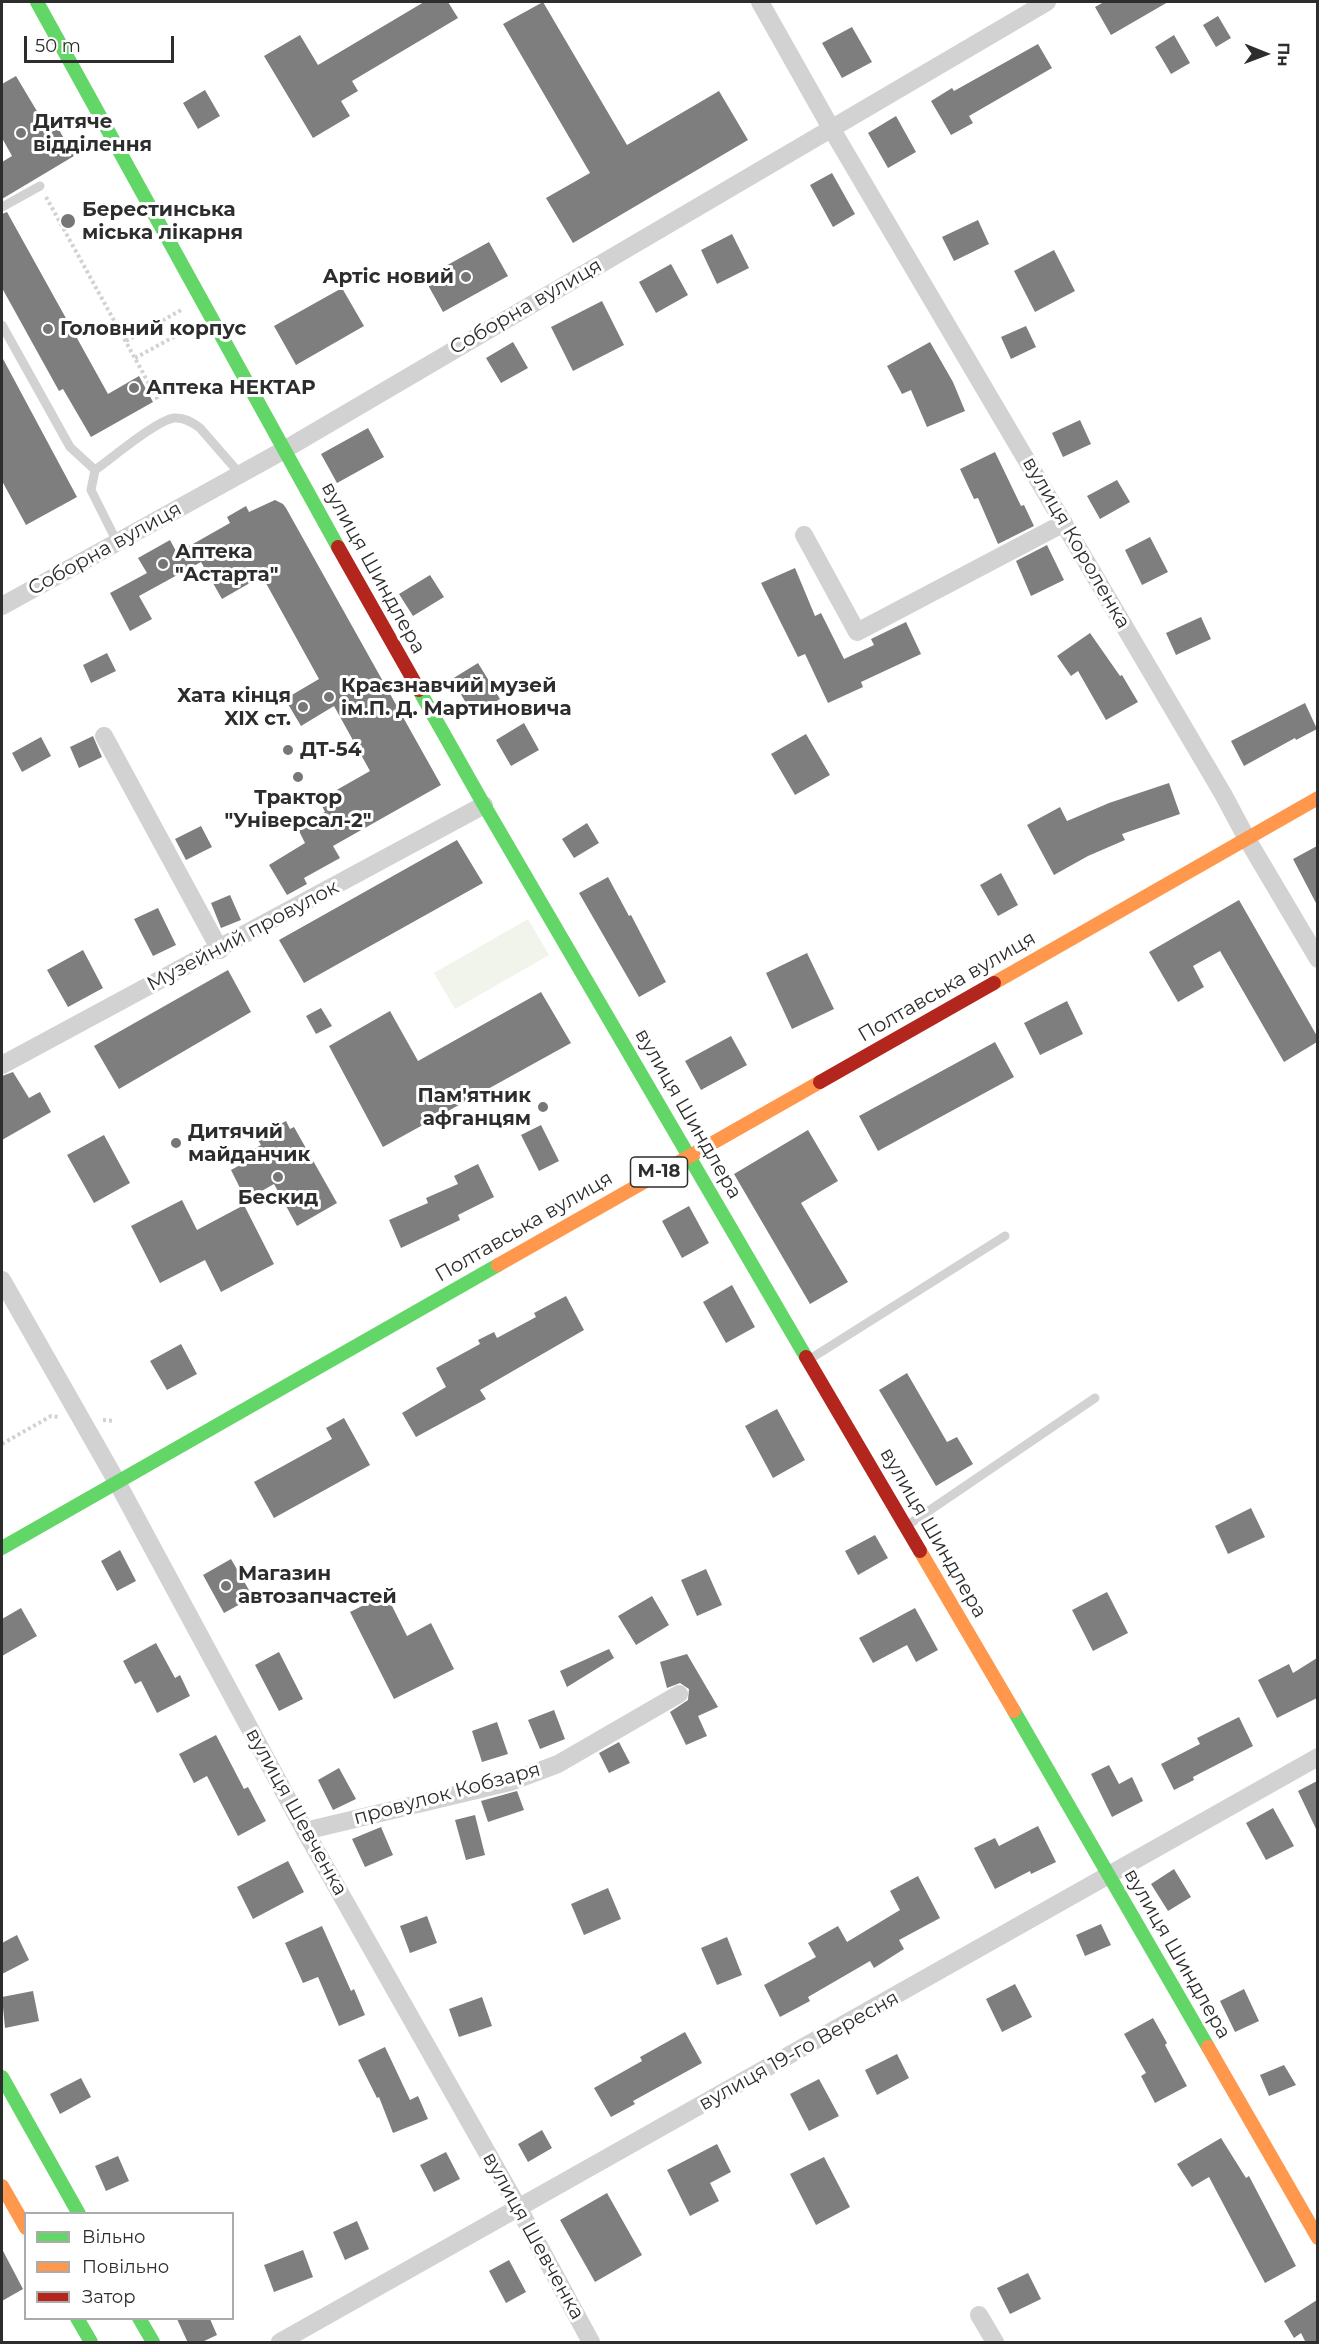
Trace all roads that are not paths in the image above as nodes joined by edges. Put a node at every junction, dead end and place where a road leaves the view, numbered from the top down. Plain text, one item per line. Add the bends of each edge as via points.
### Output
1 (37, 2) edge
2 (760, 2) edge
3 (1047, 2) edge
4 (831, 128) junction
5 (40, 186) road end
6 (2, 207) edge
7 (2, 325) edge
8 (284, 450) junction
9 (95, 470) junction
10 (240, 474) junction
11 (1064, 523) junction
12 (804, 535) dead end
13 (117, 542) junction
14 (2, 606) edge
15 (104, 736) dead end
16 (1317, 798) edge
17 (484, 805) junction
18 (1247, 839) junction
19 (220, 950) junction
20 (1317, 959) edge
21 (2, 1065) edge
22 (689, 1155) junction
23 (1005, 1236) dead end
24 (2, 1280) edge
25 (809, 1360) junction
26 (1095, 1398) dead end
27 (117, 1482) junction
28 (906, 1527) junction
29 (2, 1548) edge
30 (679, 1694) dead end
31 (1317, 1757) edge
32 (305, 1831) junction
33 (1110, 1876) junction
34 (2, 2077) edge
35 (2, 2186) edge
36 (519, 2209) junction
37 (78, 2212) edge
38 (24, 2224) edge
39 (1316, 2230) edge
40 (979, 2315) dead end
41 (78, 2320) edge
42 (140, 2320) edge
43 (91, 2343) edge
44 (153, 2343) edge
45 (280, 2343) edge
46 (591, 2343) edge
47 (995, 2343) edge

1 - 8 main road, вулиця Шиндлера
2 - 4 street, вулиця Короленка
3 - 4 street, Соборна вулиця
4 - 8 street, Соборна вулиця
4 - 11 street, вулиця Короленка
5 - 6 lane
7 - 9 lane via 70,447
8 - 10 street, Соборна вулиця
8 - 17 main road, вулиця Шиндлера
9 - 10 lane via 163,421 182,418 200,428
9 - 13 lane via 92,490
10 - 13 street, Соборна вулиця
11 - 12 street via 857,632
11 - 18 street, вулиця Короленка
13 - 14 street, Соборна вулиця
15 - 19 street
16 - 18 main road, Полтавська вулиця / М-18
17 - 19 street, Музейний провулок
17 - 22 main road, вулиця Шиндлера
18 - 20 street, вулиця Короленка
18 - 22 main road, Полтавська вулиця / М-18
19 - 21 street, Музейний провулок
22 - 25 main road, вулиця Шиндлера
22 - 27 main road, Полтавська вулиця / М-18
23 - 25 lane
24 - 27 street, вулиця Шевченка
25 - 28 main road, вулиця Шиндлера
26 - 28 lane
27 - 29 main road, Полтавська вулиця / М-18
27 - 32 street, вулиця Шевченка
28 - 33 main road, вулиця Шиндлера
30 - 32 street, провулок Кобзаря via 558,1764 510,1782
31 - 33 street, вулиця 19-го Вересня
32 - 36 street, вулиця Шевченка
33 - 36 street, вулиця 19-го Вересня
33 - 39 main road, вулиця Шиндлера
34 - 37 main road
35 - 38 main road
36 - 45 street, вулиця 19-го Вересня
36 - 46 street, вулиця Шевченка
40 - 47 street
41 - 43 main road
42 - 44 main road

